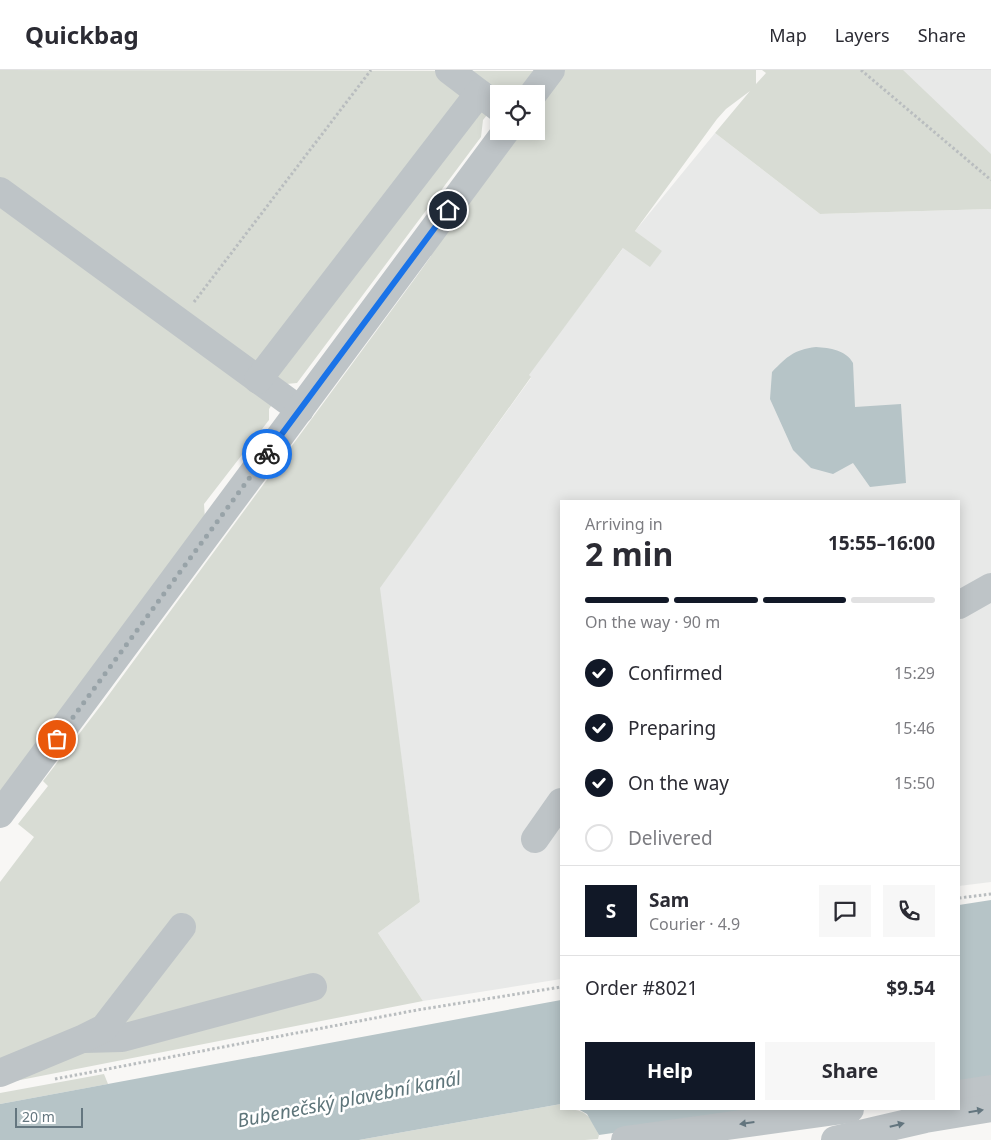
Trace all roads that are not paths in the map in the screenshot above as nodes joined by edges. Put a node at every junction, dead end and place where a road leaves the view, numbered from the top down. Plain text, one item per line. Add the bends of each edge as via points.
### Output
1 (449, 70) edge
2 (551, 70) edge
3 (540, 85) edge
4 (489, 100) edge
5 (499, 140) edge
6 (0, 191) edge
7 (258, 380) junction
8 (300, 410) junction
9 (991, 587) edge
10 (960, 604) edge
11 (560, 803) edge
12 (0, 814) edge
13 (535, 839) dead end
14 (182, 927) dead end
15 (313, 987) dead end
16 (82, 1039) junction
17 (0, 1073) edge
18 (991, 1089) edge
19 (960, 1094) edge
20 (991, 1108) edge
21 (843, 1110) edge
22 (926, 1122) edge
23 (625, 1140) edge
24 (835, 1140) edge

1 - 4 street
2 - 3 street
4 - 7 street
5 - 8 street
6 - 7 street
7 - 8 street
8 - 12 street
9 - 10 street
11 - 13 street
14 - 16 street via 104,1028
15 - 16 street via 122,1038
16 - 17 street
18 - 19 street
22 -> 20 street
21 -> 23 street
24 -> 22 street

